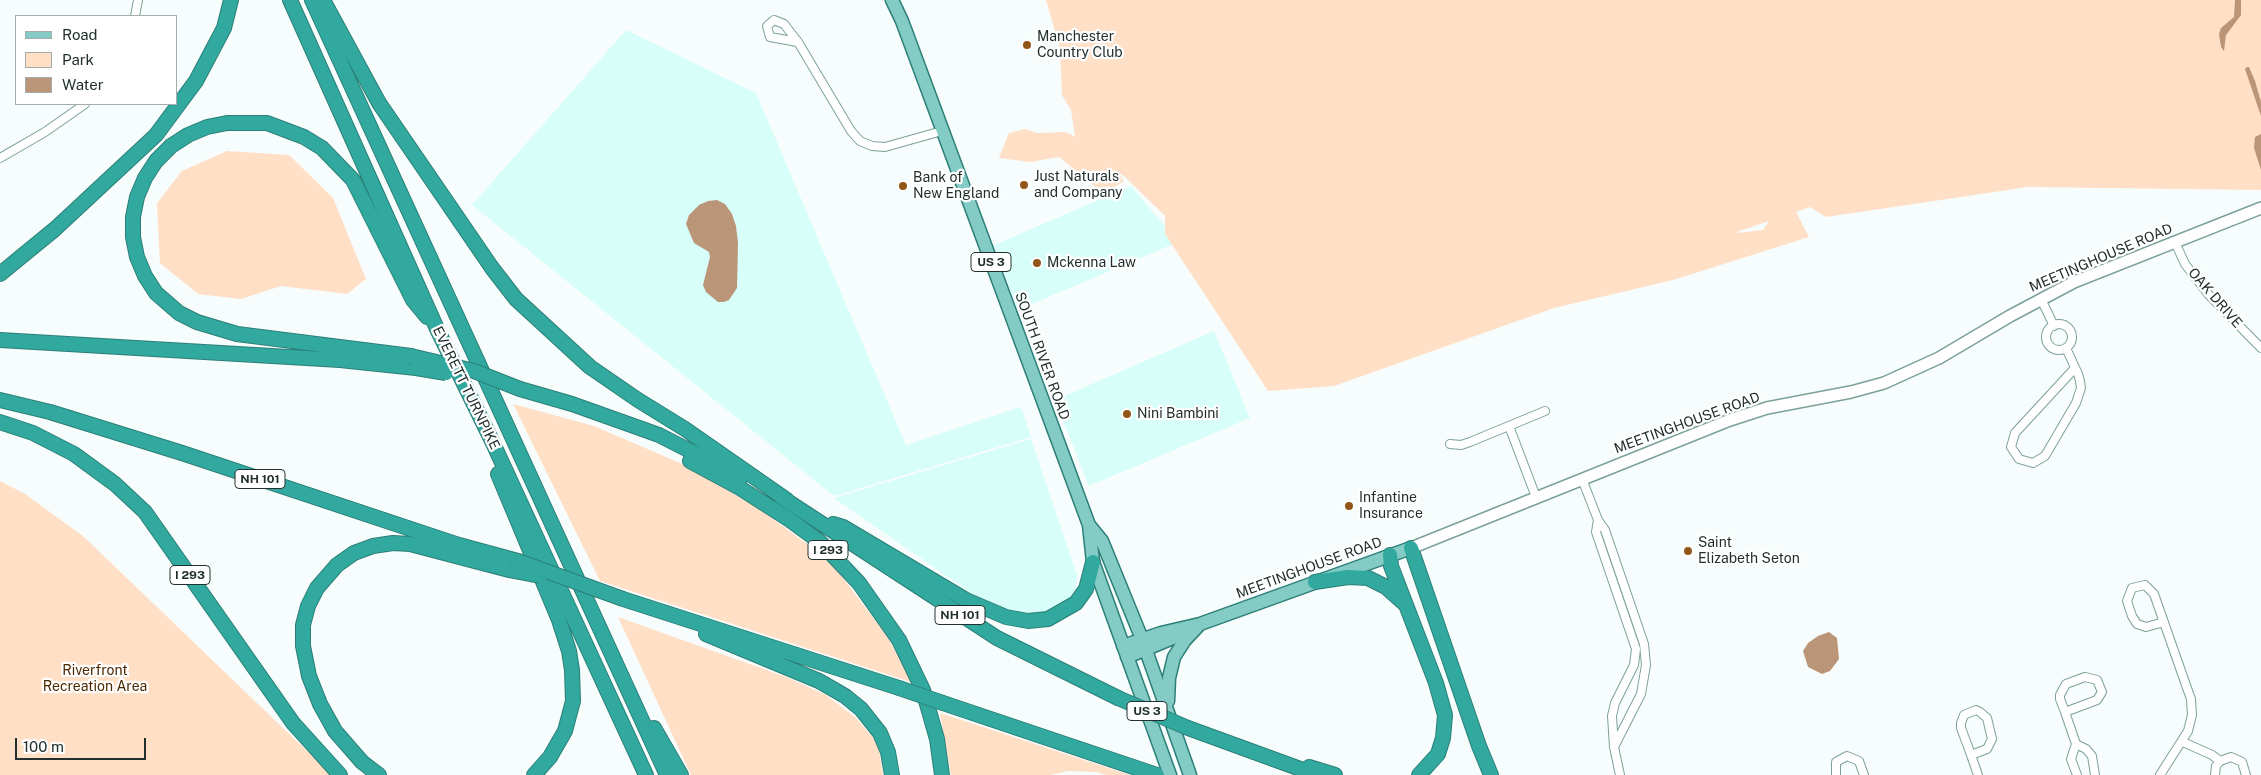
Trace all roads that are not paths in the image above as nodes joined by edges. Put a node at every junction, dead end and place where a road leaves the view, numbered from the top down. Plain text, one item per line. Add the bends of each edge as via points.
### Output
1 (138, 0) edge
2 (231, 0) edge
3 (290, 0) edge
4 (312, 0) edge
5 (323, 0) edge
6 (892, 0) edge
7 (136, 15) edge
8 (798, 42) dead end
9 (84, 105) edge
10 (178, 105) edge
11 (178, 105) edge
12 (942, 131) junction
13 (0, 158) edge
14 (2261, 208) edge
15 (2175, 242) junction
16 (0, 274) edge
17 (2041, 299) junction
18 (2054, 326) junction
19 (438, 331) junction
20 (0, 340) edge
21 (2066, 348) junction
22 (2261, 348) edge
23 (414, 362) junction
24 (2075, 368) junction
25 (472, 398) junction
26 (0, 400) edge
27 (1545, 411) dead end
28 (607, 418) junction
29 (0, 422) edge
30 (1509, 426) junction
31 (1450, 444) dead end
32 (1582, 479) junction
33 (1536, 497) junction
34 (787, 500) junction
35 (810, 516) junction
36 (1598, 520) junction
37 (1089, 525) junction
38 (1410, 548) junction
39 (1390, 555) junction
40 (1093, 562) junction
41 (514, 566) junction
42 (1315, 582) junction
43 (1409, 609) junction
44 (688, 620) junction
45 (2164, 622) junction
46 (1200, 624) junction
47 (1143, 644) junction
48 (610, 650) junction
49 (1125, 652) junction
50 (1168, 712) junction
51 (2065, 712) junction
52 (2183, 742) junction
53 (1233, 744) junction
54 (2076, 744) junction
55 (1614, 747) junction
56 (1971, 755) junction
57 (2220, 761) junction
58 (1152, 774) edge
59 (340, 775) edge
60 (379, 775) edge
61 (534, 775) edge
62 (646, 775) edge
63 (667, 775) edge
64 (681, 775) edge
65 (892, 775) edge
66 (942, 775) edge
67 (1170, 775) edge
68 (1190, 775) edge
69 (1317, 775) edge
70 (1335, 775) edge
71 (1419, 775) edge
72 (1491, 775) edge
73 (1620, 775) edge
74 (1836, 775) edge
75 (1864, 775) edge
76 (1978, 775) edge
77 (2077, 775) edge
78 (2095, 775) edge
79 (2160, 775) edge
80 (2215, 775) edge
81 (2246, 775) edge

1 - 7 street
2 - 10 highway via 224,28 201,73
3 - 19 highway, EVERETT TURNPIKE
4 - 48 highway, EVERETT TURNPIKE
5 - 34 highway via 379,103 516,298 590,367
6 - 12 main road, SOUTH RIVER ROAD / US 3
8 - 12 street via 860,141 885,147
9 - 13 street
11 - 16 highway via 156,135 55,229
12 - 37 main road, SOUTH RIVER ROAD / US 3
14 - 15 street, MEETINGHOUSE ROAD
15 - 17 street, MEETINGHOUSE ROAD
15 - 22 street, OAK DRIVE via 2185,264 2209,295
17 - 18 street
17 - 32 street, MEETINGHOUSE ROAD via 1939,358 1884,382 1735,418
18 - 21 street via 2064,325 2071,332 2071,342
18 - 21 street via 2048,332 2048,342 2055,349
19 - 23 highway via 414,300 353,180 322,148 267,123 226,123 188,135 156,161 137,197 133,237 145,276 171,308 198,322 237,334 334,345
19 - 25 highway, EVERETT TURNPIKE
20 - 23 highway, I 293
21 - 24 street
23 - 28 highway, I 293, bridge via 572,404
24 - 24 street via 2081,388 2069,418 2042,458 2033,463 2019,459 2011,447 2013,436
25 - 61 highway via 475,420 559,620 572,670 573,701 567,726 556,749
25 - 62 highway, EVERETT TURNPIKE
26 - 41 highway, NH 101 via 50,412 459,545
27 - 30 street
28 - 34 highway, NH 101 via 659,435
28 - 66 highway, I 293 via 740,488 820,542 841,563 874,602 911,664 923,690
29 - 59 highway, I 293 via 33,433 74,454 115,484 145,512 293,723
30 - 31 street via 1460,445
30 - 33 street
32 - 33 street, MEETINGHOUSE ROAD
32 - 36 street
33 - 38 street, MEETINGHOUSE ROAD
34 - 35 highway, NH 101
35 - 40 highway via 842,527 966,600 1006,617 1028,621 1048,619 1076,603 1086,589
35 - 53 highway, NH 101, bridge via 997,638 1118,698
36 - 55 street via 1596,532 1636,654 1614,709
36 - 55 street via 1605,530 1646,654 1641,694
37 - 40 main road, SOUTH RIVER ROAD / US 3
37 - 47 main road, SOUTH RIVER ROAD / US 3 via 1102,541
38 - 39 main road, MEETINGHOUSE ROAD
38 - 72 highway
39 - 42 main road, MEETINGHOUSE ROAD
39 - 43 highway via 1391,566
40 - 49 main road, SOUTH RIVER ROAD / US 3
41 - 44 highway, NH 101, bridge via 564,577
41 - 60 highway via 393,543 354,553 333,568 317,588 303,625 304,656 310,681 335,731 362,762
42 - 43 highway via 1348,576 1368,578 1386,587
42 - 46 main road, MEETINGHOUSE ROAD
43 - 71 highway via 1445,715 1438,754
44 - 58 highway, NH 101, bridge
44 - 65 highway via 708,635 819,681 845,696 861,709 880,733
45 - 45 street via 2152,590 2144,585 2132,588 2128,601 2137,624 2146,627
45 - 52 street via 2191,699 2191,723
46 - 47 main road, MEETINGHOUSE ROAD via 1186,632
46 - 50 main road via 1172,661
47 - 49 main road, MEETINGHOUSE ROAD
47 - 50 main road, SOUTH RIVER ROAD / US 3
48 - 63 highway, EVERETT TURNPIKE
48 - 64 highway
49 - 67 main road, SOUTH RIVER ROAD / US 3
50 - 68 main road, SOUTH RIVER ROAD / US 3
51 - 51 street via 2060,695 2063,686 2085,677 2097,680 2102,692 2097,700
51 - 54 street
52 - 57 street
52 - 79 street
53 - 69 highway, NH 101
53 - 70 highway
54 - 77 street via 2071,758
54 - 78 street via 2092,756
55 - 73 street
56 - 56 street via 1961,723 1964,715 1976,710 1987,718 1992,739 1987,749
56 - 76 street
57 - 80 street
57 - 81 street via 2228,757 2237,759 2244,765
74 - 75 street via 1836,762 1847,756 1859,761

